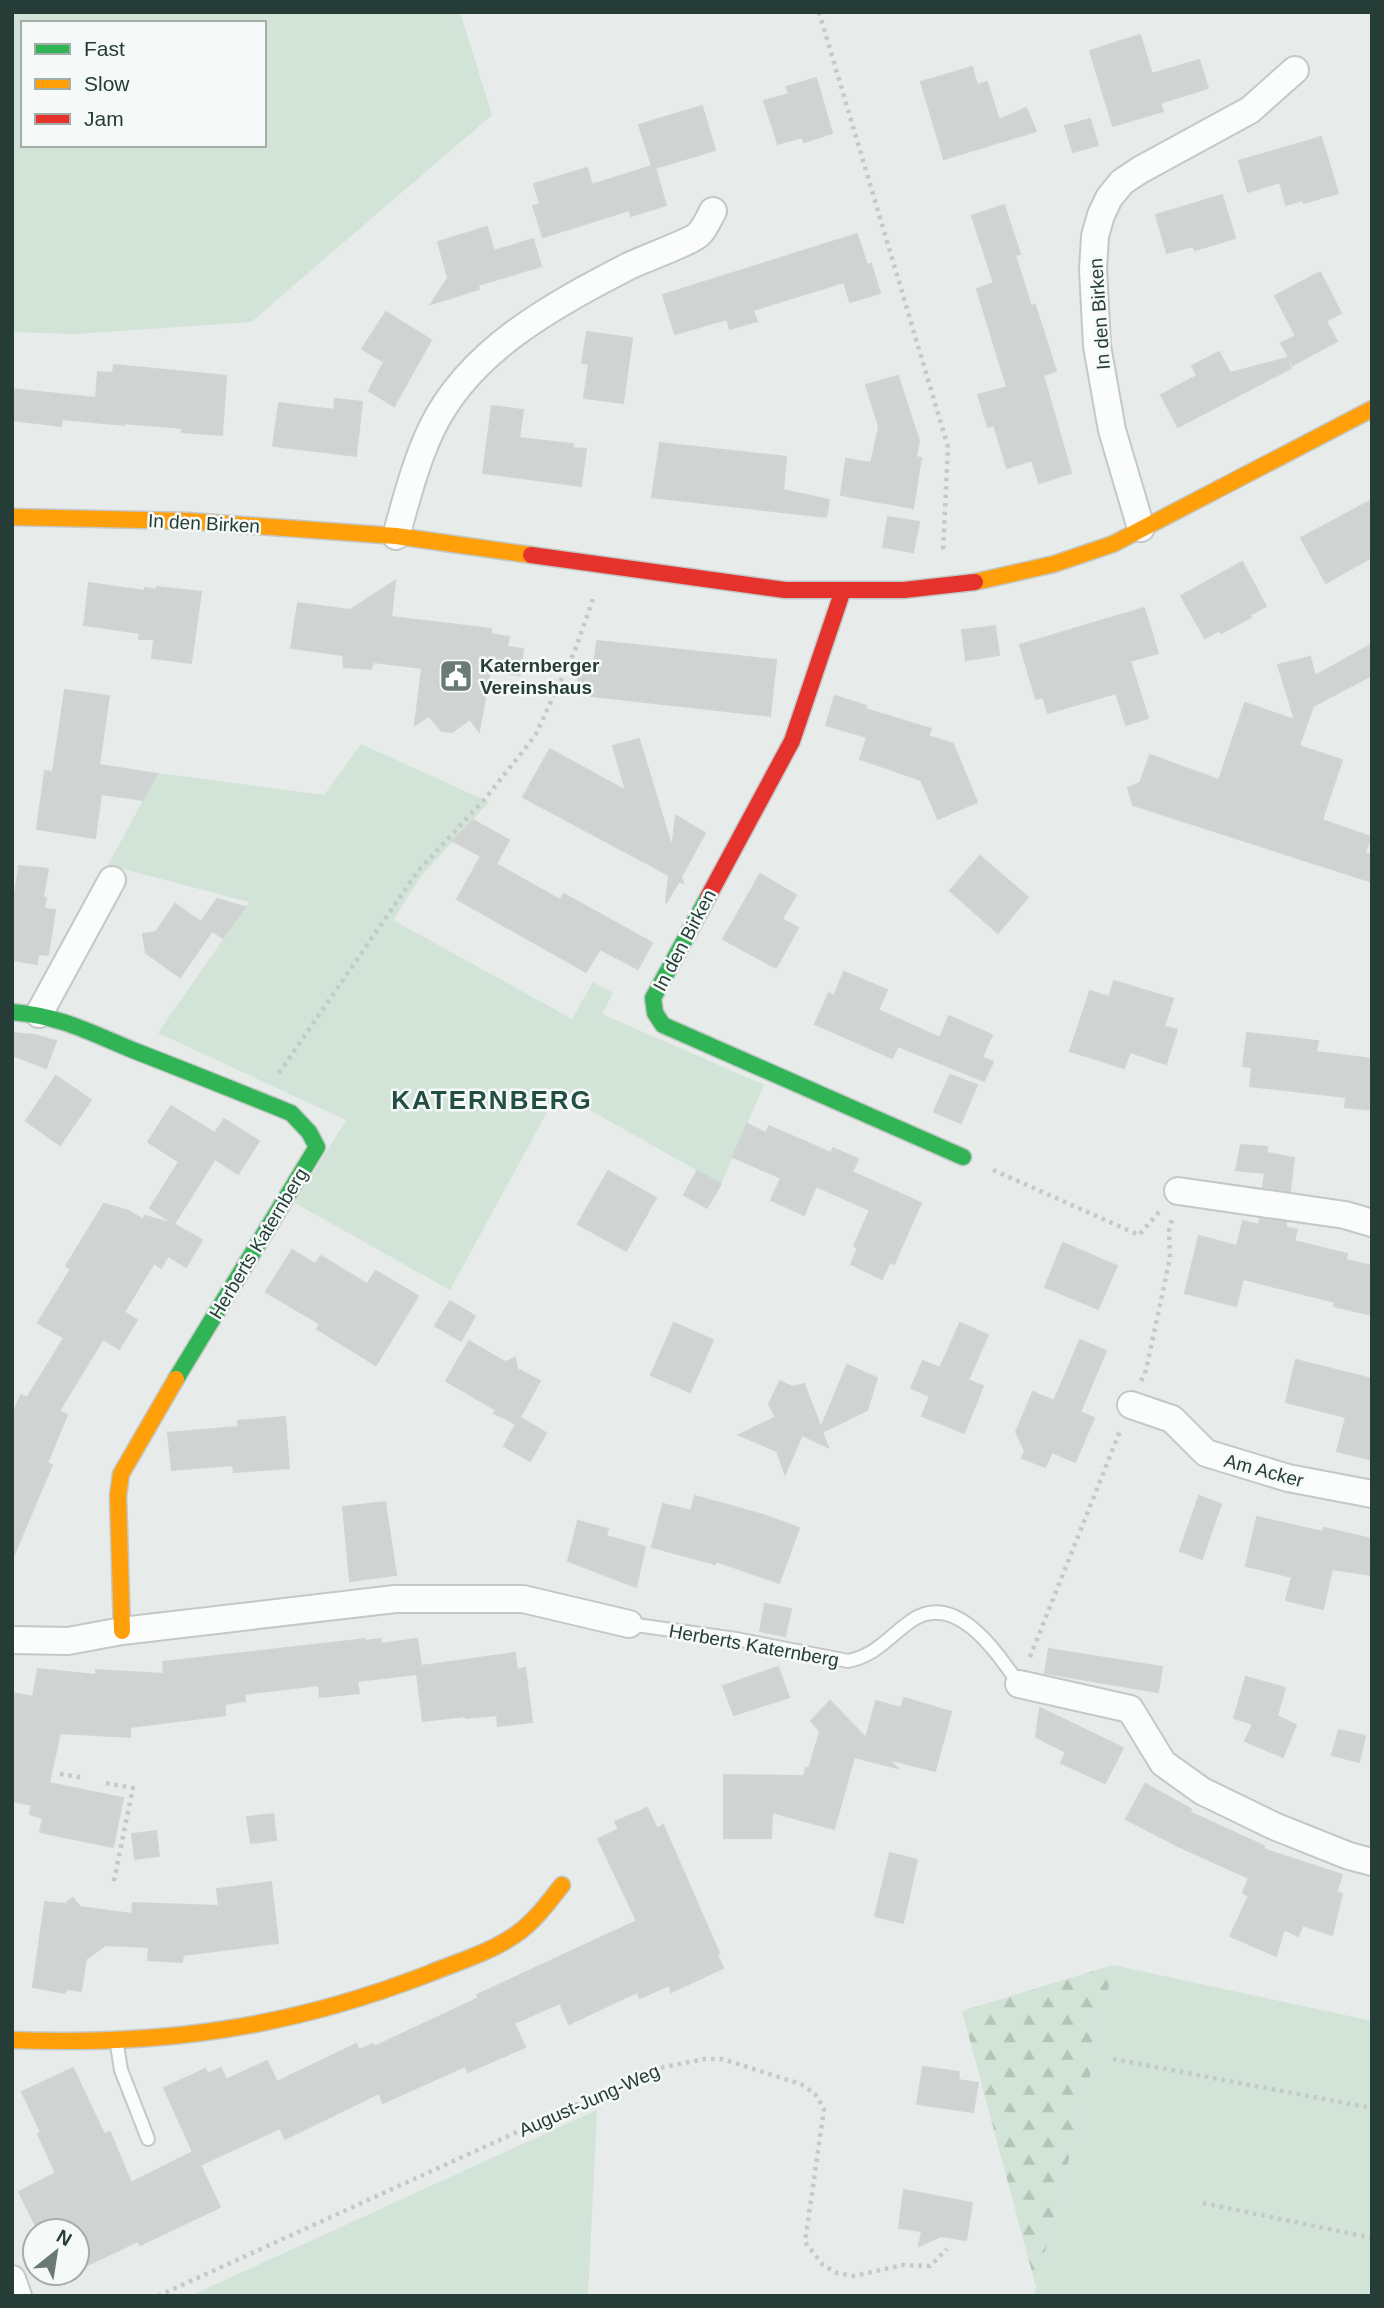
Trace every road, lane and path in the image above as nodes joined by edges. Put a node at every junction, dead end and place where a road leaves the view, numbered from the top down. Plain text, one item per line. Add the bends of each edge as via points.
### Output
1 (819, 12) edge
2 (1295, 70) dead end
3 (713, 211) dead end
4 (1372, 409) edge
5 (12, 517) edge
6 (1142, 528) junction
7 (396, 537) junction
8 (606, 566) junction
9 (941, 589) junction
10 (842, 593) junction
11 (112, 880) dead end
12 (12, 1012) edge
13 (39, 1014) junction
14 (288, 1082) dead end
15 (963, 1157) joint
16 (1178, 1191) dead end
17 (1372, 1223) edge
18 (1169, 1230) dead end
19 (1139, 1235) dead end
20 (1131, 1405) junction
21 (1372, 1494) edge
22 (629, 1624) joint
23 (122, 1631) junction
24 (12, 1640) edge
25 (1019, 1684) junction
26 (60, 1774) dead end
27 (85, 1778) dead end
28 (106, 1783) dead end
29 (1372, 1862) edge
30 (113, 1885) dead end
31 (562, 1885) dead end
32 (12, 2040) edge
33 (116, 2042) junction
34 (1113, 2059) dead end
35 (1372, 2108) edge
36 (148, 2139) dead end
37 (1203, 2203) dead end
38 (1372, 2238) edge
39 (947, 2249) dead end
40 (12, 2279) edge
41 (18, 2296) edge
42 (159, 2296) edge

1 - 9 path via 948,447
2 - 6 street, In den Birken via 1250,110 1122,182 1101,215 1093,270 1097,346 1112,430
3 - 7 street via 698,236 562,301 485,359 454,393 431,429
4 - 6 street, In den Birken
5 - 7 street, In den Birken via 188,521
6 - 9 street, In den Birken via 1096,551 1009,577
7 - 8 street, In den Birken
8 - 10 street, In den Birken
8 - 14 path via 575,650 535,736 418,871 277,1075
9 - 10 street, In den Birken
10 - 15 street, In den Birken via 792,741 653,998 655,1013 663,1026
11 - 13 street
12 - 13 street, Herberts Katernberg
13 - 23 street, Herberts Katernberg via 83,1027 291,1113 317,1147 121,1474
15 - 19 path
16 - 17 street
18 - 20 path via 1170,1258 1146,1370
20 - 21 street, Am Acker via 1172,1419 1206,1453 1288,1478
20 - 25 path
22 - 23 street, Herberts Katernberg via 523,1599 395,1599
22 - 25 lane, Herberts Katernberg via 848,1661 863,1658 926,1613 948,1612 1001,1657
23 - 24 street, Herberts Katernberg via 68,1641
25 - 29 street via 1130,1709 1163,1763 1202,1791 1274,1826
26 - 27 path
28 - 30 path via 132,1788
31 - 33 street via 512,1937 381,1992 278,2021
32 - 33 street
33 - 36 lane via 121,2070
34 - 35 path
37 - 38 path
39 - 42 path, August-Jung-Weg via 930,2266 903,2265 854,2276 823,2265 805,2242 824,2109 815,2094 801,2084 722,2059 704,2059 655,2069
40 - 41 street

